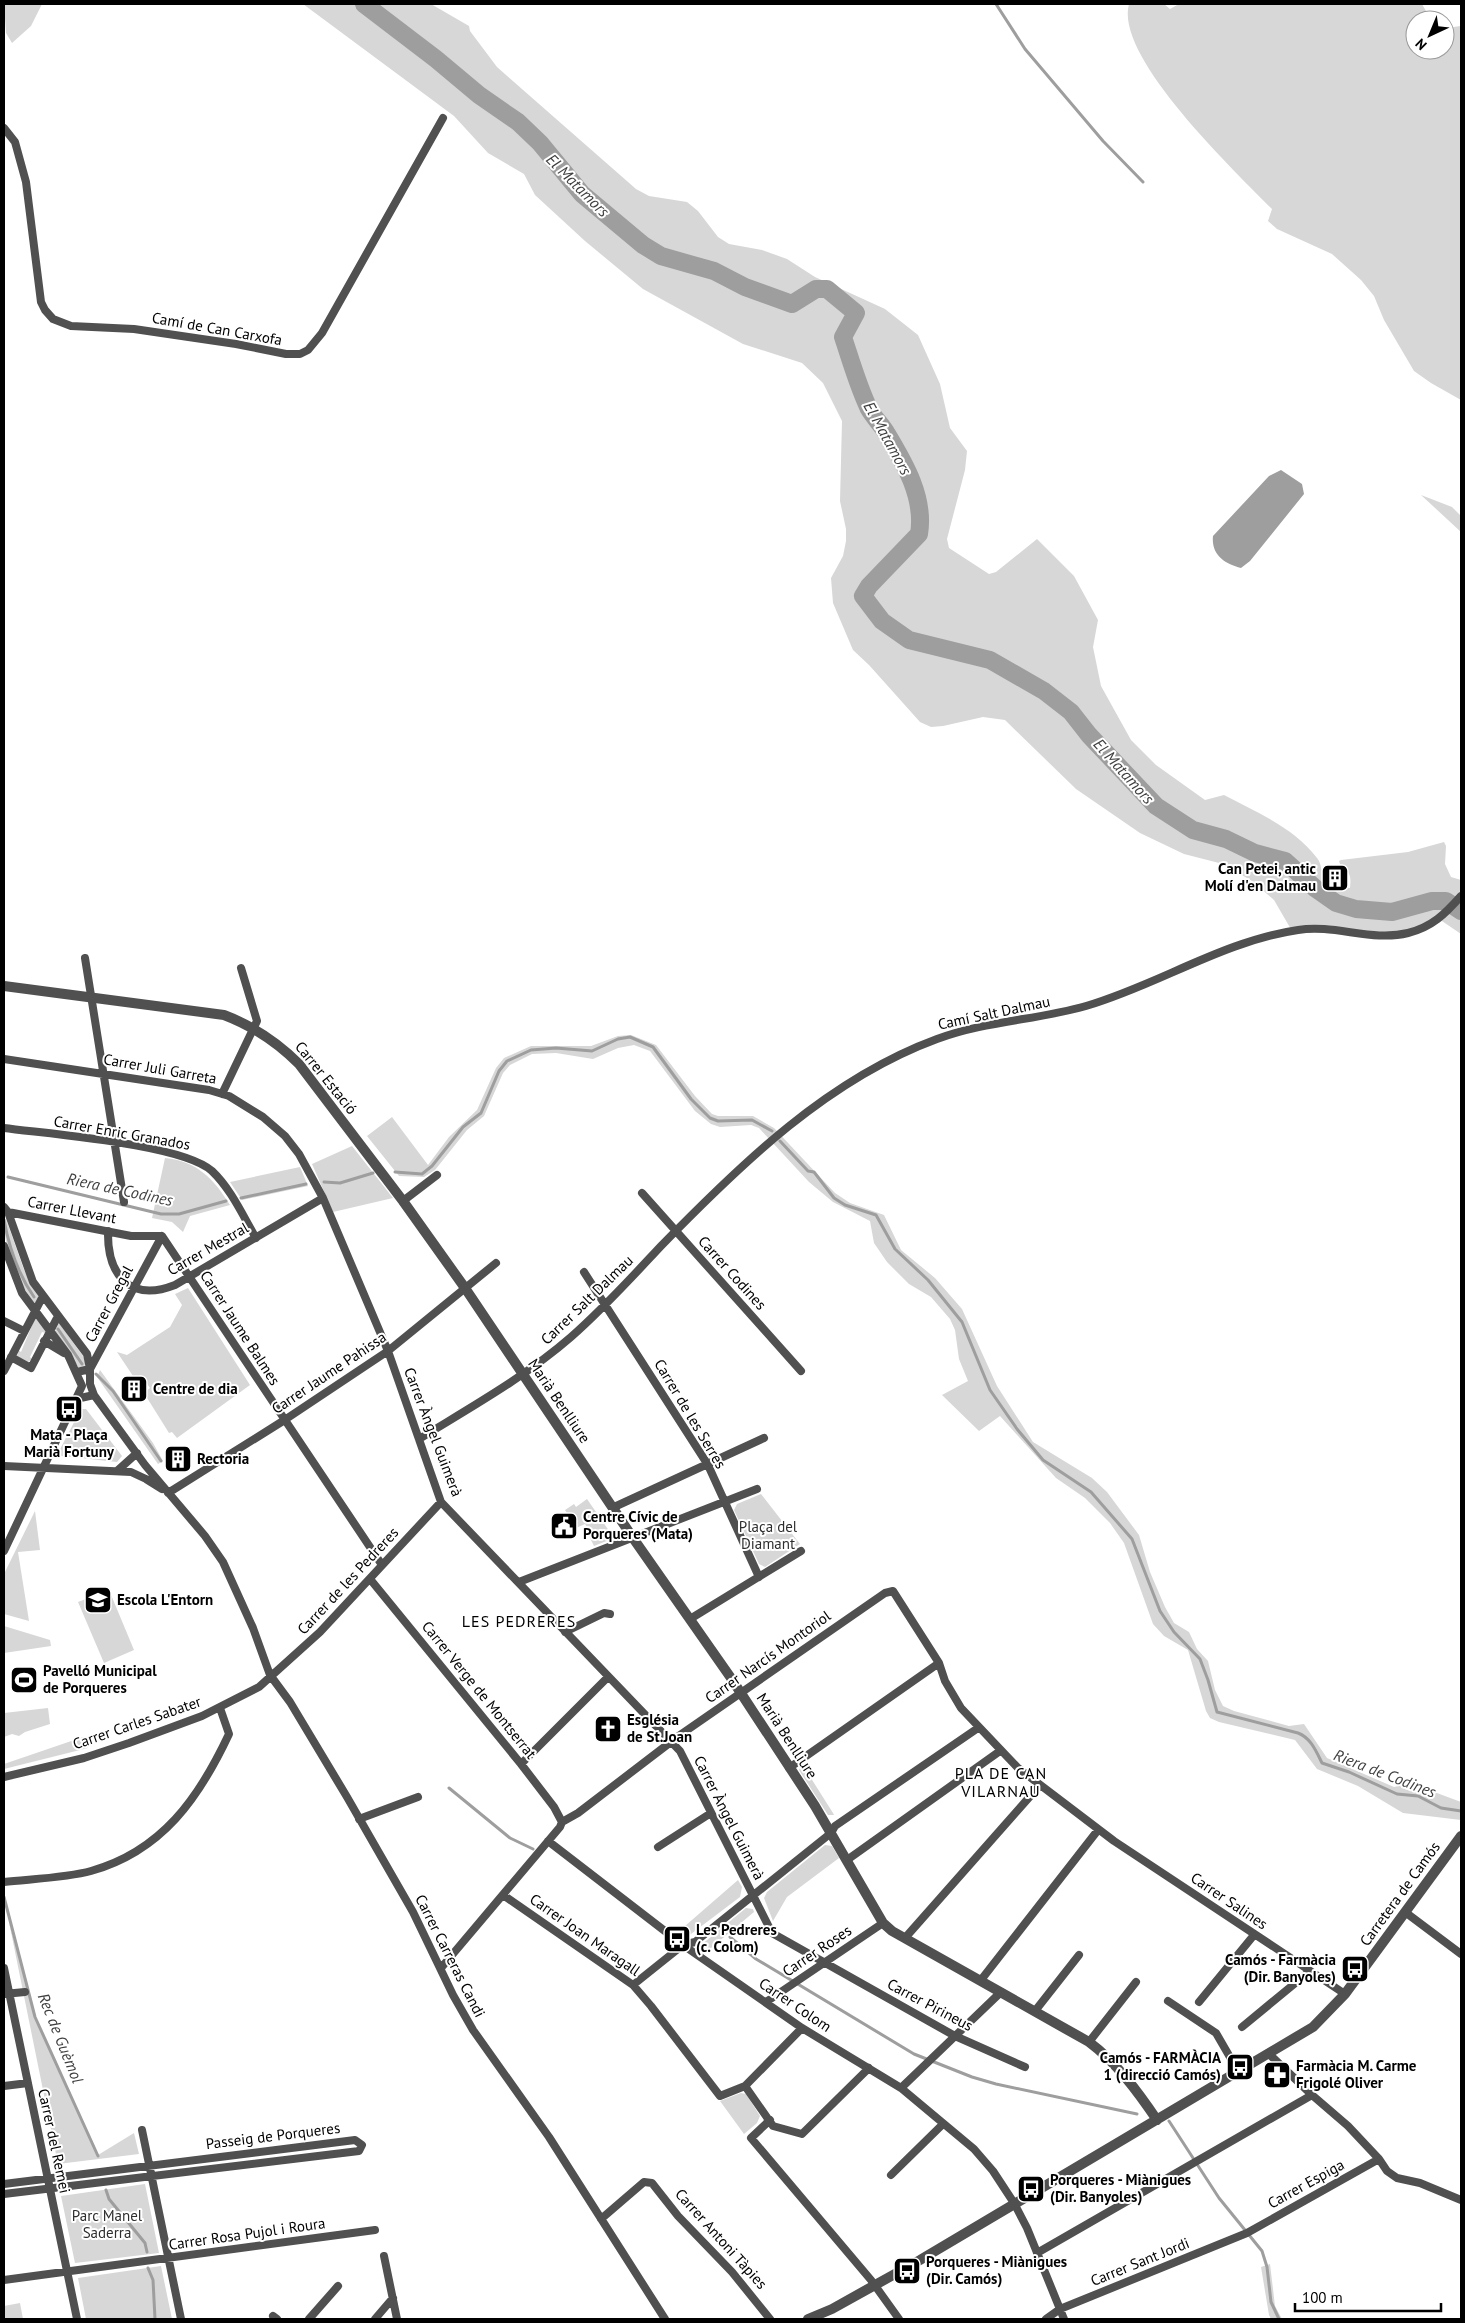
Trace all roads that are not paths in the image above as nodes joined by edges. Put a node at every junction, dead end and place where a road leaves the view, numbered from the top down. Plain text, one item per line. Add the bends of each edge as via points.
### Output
1 (443, 118) dead end
2 (4, 128) edge
3 (1460, 898) edge
4 (85, 958) dead end
5 (241, 968) dead end
6 (4, 986) edge
7 (92, 999) junction
8 (254, 1028) junction
9 (4, 1059) edge
10 (104, 1073) junction
11 (222, 1094) junction
12 (4, 1128) edge
13 (115, 1144) junction
14 (437, 1175) dead end
15 (642, 1193) dead end
16 (323, 1198) junction
17 (710, 1198) joint
18 (403, 1201) junction
19 (124, 1202) dead end
20 (6, 1210) edge
21 (108, 1231) junction
22 (677, 1231) junction
23 (162, 1236) junction
24 (256, 1238) junction
25 (4, 1246) edge
26 (496, 1263) dead end
27 (584, 1272) dead end
28 (190, 1276) junction
29 (134, 1287) junction
30 (465, 1288) junction
31 (43, 1296) junction
32 (605, 1304) junction
33 (35, 1310) junction
34 (58, 1316) junction
35 (4, 1321) edge
36 (50, 1330) junction
37 (24, 1331) junction
38 (44, 1341) junction
39 (388, 1351) junction
40 (68, 1355) junction
41 (11, 1357) junction
42 (90, 1369) junction
43 (4, 1371) edge
44 (801, 1371) dead end
45 (77, 1372) junction
46 (523, 1374) junction
47 (94, 1395) junction
48 (76, 1399) junction
49 (283, 1421) junction
50 (764, 1438) dead end
51 (419, 1439) junction
52 (137, 1453) junction
53 (708, 1465) junction
54 (4, 1466) edge
55 (43, 1467) junction
56 (117, 1471) junction
57 (757, 1490) dead end
58 (168, 1493) junction
59 (441, 1502) junction
60 (724, 1502) junction
61 (612, 1508) junction
62 (7, 1537) edge
63 (633, 1538) junction
64 (4, 1551) edge
65 (801, 1551) dead end
66 (382, 1565) junction
67 (759, 1577) junction
68 (370, 1579) junction
69 (518, 1582) junction
70 (610, 1614) dead end
71 (690, 1619) junction
72 (565, 1632) junction
73 (939, 1663) junction
74 (270, 1675) junction
75 (608, 1677) junction
76 (741, 1693) junction
77 (220, 1708) junction
78 (978, 1728) junction
79 (672, 1741) junction
80 (1000, 1751) junction
81 (521, 1764) junction
82 (789, 1768) junction
83 (4, 1777) edge
84 (1040, 1785) junction
85 (418, 1797) dead end
86 (711, 1812) junction
87 (359, 1819) junction
88 (562, 1822) junction
89 (1098, 1830) junction
90 (831, 1833) junction
91 (1461, 1836) edge
92 (548, 1842) junction
93 (658, 1847) dead end
94 (847, 1860) junction
95 (4, 1882) edge
96 (503, 1895) junction
97 (753, 1896) junction
98 (1405, 1912) junction
99 (883, 1923) junction
100 (1254, 1935) junction
101 (905, 1938) junction
102 (683, 1945) junction
103 (1461, 1954) edge
104 (1079, 1955) dead end
105 (824, 1964) junction
106 (4, 1968) edge
107 (441, 1968) junction
108 (1310, 1972) junction
109 (981, 1980) junction
110 (1136, 1982) dead end
111 (633, 1985) junction
112 (25, 1992) dead end
113 (1001, 1992) junction
114 (6, 1994) edge
115 (1345, 1994) junction
116 (1168, 2001) dead end
117 (766, 2002) junction
118 (1199, 2002) dead end
119 (1034, 2011) junction
120 (1242, 2027) dead end
121 (802, 2028) junction
122 (955, 2036) junction
123 (1089, 2042) junction
124 (1269, 2054) junction
125 (1025, 2066) dead end
126 (869, 2068) junction
127 (1238, 2071) junction
128 (28, 2083) junction
129 (4, 2086) edge
130 (745, 2086) junction
131 (901, 2088) junction
132 (1312, 2095) junction
133 (770, 2120) junction
134 (1157, 2120) junction
135 (943, 2124) junction
136 (142, 2130) dead end
137 (1379, 2159) junction
138 (150, 2166) junction
139 (891, 2175) dead end
140 (152, 2176) junction
141 (47, 2179) junction
142 (4, 2184) edge
143 (49, 2189) junction
144 (4, 2194) edge
145 (1461, 2200) edge
146 (1014, 2203) junction
147 (601, 2219) junction
148 (375, 2230) dead end
149 (1247, 2233) joint
150 (1037, 2254) junction
151 (384, 2256) dead end
152 (169, 2258) junction
153 (66, 2272) junction
154 (4, 2280) edge
155 (338, 2286) dead end
156 (875, 2286) junction
157 (393, 2298) junction
158 (1060, 2309) junction
159 (77, 2319) edge
160 (181, 2319) edge
161 (309, 2319) edge
162 (375, 2319) edge
163 (397, 2319) edge
164 (665, 2319) edge
165 (770, 2319) edge
166 (808, 2319) edge
167 (899, 2319) edge
168 (1046, 2319) edge
169 (1064, 2319) edge

1 - 2 street, Camí de Can Carxofa via 322,333 308,350 300,354 134,329 71,326 53,319 41,302 20,154
3 - 17 street, Camí Salt Dalmau via 1440,918 1406,934 1379,936 1315,929 1292,931 1252,941 1087,1006 974,1028 938,1039 852,1080 771,1142
4 - 7 street
5 - 8 street via 256,1021
6 - 7 street, Carrer Estació
7 - 8 street, Carrer Estació via 224,1015
7 - 10 street
8 - 11 street
8 - 18 street, Carrer Estació via 299,1064
9 - 10 street, Carrer Juli Garreta
10 - 11 street, Carrer Juli Garreta
10 - 13 street
11 - 16 street, Carrer Juli Garreta via 251,1108 285,1136 306,1165
12 - 13 street, Carrer Enric Granados
13 - 19 street
13 - 24 street, Carrer Enric Granados via 180,1155 204,1165 229,1192
14 - 18 street
15 - 22 street, Carrer Codines
16 - 24 street, Carrer Mestral
16 - 39 street, Carrer Àngel Guimerà
17 - 22 street, Carrer Salt Dalmau
18 - 30 street, Carrer Estació
20 - 21 street, Carrer Llevant
20 - 31 street via 28,1273
21 - 23 street, Carrer Llevant via 131,1236
21 - 29 street via 108,1256 114,1271
22 - 32 street, Carrer Salt Dalmau
22 - 44 street, Carrer Codines
23 - 28 street, Carrer Jaume Balmes
23 - 29 street, Carrer Gregal
24 - 28 street, Carrer Mestral
25 - 33 street via 15,1281
26 - 30 street, Carrer Jaume Pahissa
27 - 32 street, Carrer de les Serres
28 - 29 street, Carrer Mestral via 160,1290
28 - 49 street, Carrer Jaume Balmes
29 - 42 street, Carrer Gregal
30 - 39 street, Carrer Jaume Pahissa
30 - 46 street, Marià Benlliure
31 - 33 street
31 - 34 street
32 - 46 street, Carrer Salt Dalmau via 574,1335
32 - 53 street, Carrer de les Serres
33 - 36 street
33 - 37 street
34 - 36 street
34 - 42 street via 86,1354
35 - 37 street
36 - 38 street
36 - 40 street
37 - 41 street
38 - 40 street
38 - 41 street via 31,1368
39 - 49 street, Carrer Jaume Pahissa
39 - 51 street, Carrer Àngel Guimerà
40 - 45 street
41 - 43 street
42 - 45 street
42 - 47 street
45 - 48 street via 81,1390
46 - 51 street, Carrer Salt Dalmau
46 - 61 street, Marià Benlliure
47 - 48 street
47 - 52 street
48 - 55 street
49 - 58 street, Carrer Jaume Pahissa
49 - 66 street, Carrer Jaume Balmes
50 - 53 street
51 - 59 street, Carrer Àngel Guimerà
52 - 56 street
52 - 58 street
53 - 60 street, Carrer de les Serres
53 - 61 street
54 - 55 street
55 - 56 street
55 - 62 street
56 - 58 street via 131,1472
57 - 60 street
58 - 74 street, Carrer Carreras Candi via 223,1562
59 - 66 street, Carrer de les Pedreres
59 - 69 street, Carrer Àngel Guimerà
60 - 63 street
60 - 67 street, Carrer de les Serres
61 - 63 street, Marià Benlliure
62 - 64 street
63 - 69 street
63 - 71 street, Marià Benlliure
65 - 67 street
66 - 68 street, Carrer de les Pedreres
67 - 71 street
68 - 74 street, Carrer de les Pedreres via 298,1653
68 - 81 street, Carrer Verge de Montserrat
69 - 72 street, Carrer Àngel Guimerà
70 - 72 street via 604,1613
71 - 76 street, Marià Benlliure
72 - 75 street, Carrer Àngel Guimerà
73 - 76 street, Carrer Narcís Montoriol via 893,1591 885,1593
73 - 78 street, Carrer Salines via 945,1681 961,1708
73 - 82 street
74 - 77 street, Carrer Carles Sabater via 259,1687
74 - 87 street, Carrer Carreras Candi via 290,1702
75 - 79 street, Carrer Àngel Guimerà
75 - 81 street
76 - 79 street, Carrer Narcís Montoriol
76 - 82 street, Marià Benlliure
77 - 83 street, Carrer Carles Sabater via 107,1750
77 - 95 street via 229,1734 194,1796 158,1837 139,1851 90,1872
78 - 80 street, Carrer Salines
78 - 90 street via 835,1826
79 - 86 street, Carrer Àngel Guimerà
79 - 88 street, Carrer Narcís Montoriol
80 - 84 street, Carrer Salines
80 - 94 street
81 - 88 street, Carrer Verge de Montserrat
82 - 90 street, Marià Benlliure
84 - 89 street, Carrer Salines
84 - 101 street
85 - 87 street
86 - 93 street
86 - 97 street, Carrer Àngel Guimerà
87 - 107 street, Carrer Carreras Candi
88 - 92 street, Carrer Narcís Montoriol
89 - 100 street, Carrer Salines
89 - 109 street
90 - 94 street, Marià Benlliure
90 - 97 street
91 - 98 street, Carretera de Camós
92 - 96 street, Carrer Narcís Montoriol
92 - 102 street, Carrer Colom
94 - 99 street, Marià Benlliure
96 - 107 street, Carrer Narcís Montoriol
96 - 111 street, Carrer Joan Maragall
97 - 102 street via 695,1942
97 - 105 street, Carrer Àngel Guimerà via 772,1933
98 - 103 street
98 - 115 street, Carretera de Camós
99 - 101 street, Marià Benlliure
99 - 105 street, Carrer Roses
100 - 108 street, Carrer Salines
100 - 118 street
101 - 109 street, Marià Benlliure
102 - 111 street
102 - 117 street, Carrer Colom
104 - 119 street
105 - 117 street, Carrer Roses
105 - 122 street, Carrer Pirineus
106 - 114 street, Carrer del Remei
107 - 147 street, Carrer Carreras Candi via 473,2030 549,2137
108 - 115 street, Carrer Salines
108 - 120 street
109 - 113 street, Marià Benlliure
110 - 123 street
111 - 130 street, Carrer Joan Maragall via 720,2096
112 - 114 street
113 - 119 street, Marià Benlliure
113 - 122 street
114 - 128 street, Carrer del Remei
115 - 124 street, Carretera de Camós via 1313,2027
116 - 127 street via 1216,2033
117 - 121 street, Carrer Colom
119 - 123 street, Marià Benlliure
121 - 126 street, Carrer Colom
121 - 130 street
122 - 125 street, Carrer Pirineus
122 - 131 street
123 - 134 street, Marià Benlliure via 1120,2071
124 - 127 street, Carretera de Camós
124 - 132 street
126 - 131 street, Carrer Colom
126 - 133 street via 802,2134 773,2126
127 - 134 street, Carretera de Camós
128 - 129 street
128 - 141 street, Carrer del Remei
130 - 133 street
131 - 135 street, Carrer Colom
132 - 137 street
132 - 150 street
133 - 156 street via 751,2138
134 - 146 street, Carretera de Camós
135 - 139 street
135 - 146 street, Carrer Colom via 974,2149 994,2171
136 - 138 street
137 - 145 street via 1397,2178 1420,2183
137 - 149 street, Carrer Espiga
138 - 140 street
138 - 140 street, Passeig de Porqueres via 355,2140 362,2145 359,2151
138 - 141 street, Passeig de Porqueres
140 - 143 street, Passeig de Porqueres
140 - 152 street
141 - 142 street, Passeig de Porqueres
141 - 143 street, Carrer del Remei
143 - 144 street, Passeig de Porqueres
143 - 153 street, Carrer del Remei
146 - 150 street, Carrer Colom
146 - 156 street, Carretera de Camós
147 - 164 street, Carrer Carreras Candi
147 - 165 street, Carrer Antoni Tàpies via 648,2182 658,2188 678,2216 732,2272
148 - 152 street, Carrer Rosa Pujol i Roura
149 - 158 street, Carrer Sant Jordi
150 - 158 street, Carrer Colom
151 - 157 street
152 - 153 street, Carrer Rosa Pujol i Roura
152 - 160 street
153 - 154 street, Carrer Rosa Pujol i Roura
153 - 159 street, Carrer del Remei
155 - 161 street
156 - 166 street, Carretera de Camós
156 - 167 street
157 - 162 street
157 - 163 street
158 - 168 street, Carrer Sant Jordi
158 - 169 street, Carrer Colom

